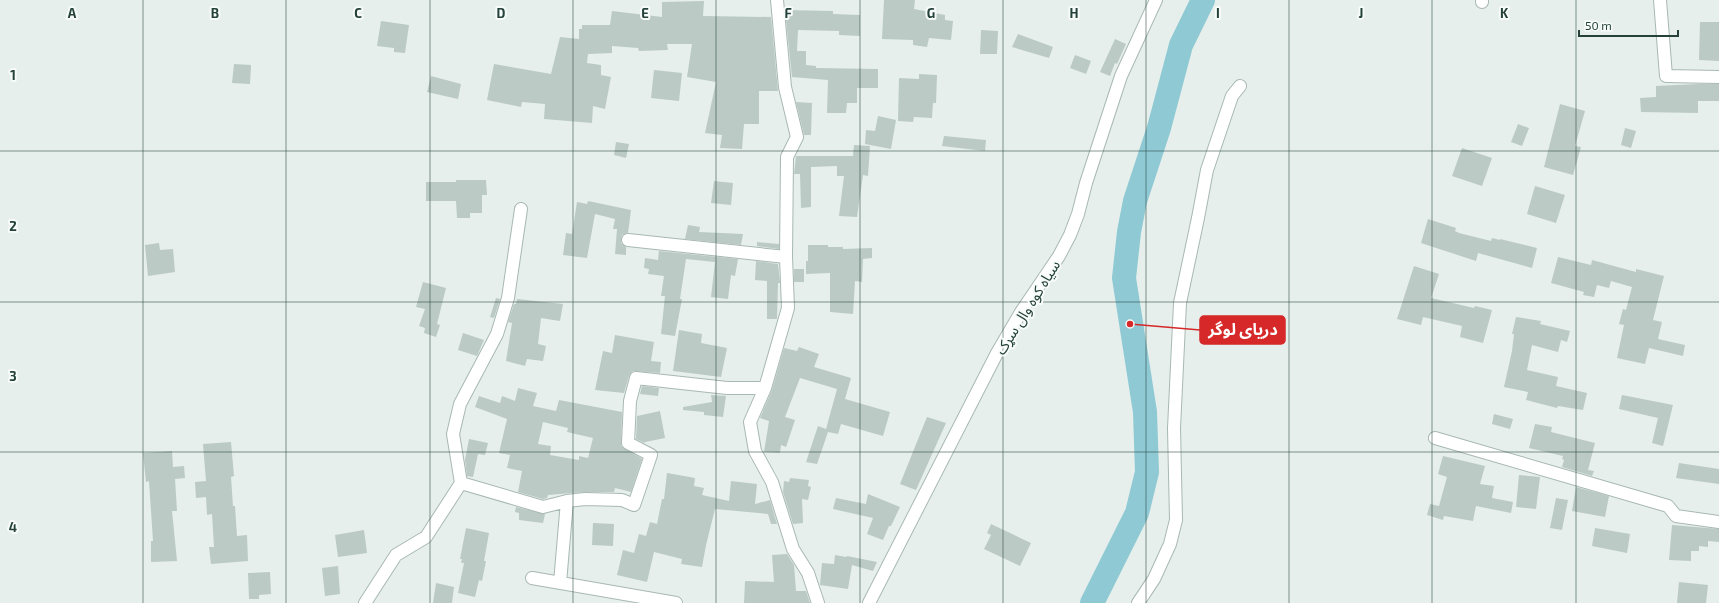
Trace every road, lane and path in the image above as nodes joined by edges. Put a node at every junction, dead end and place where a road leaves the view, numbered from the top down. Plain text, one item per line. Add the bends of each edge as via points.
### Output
1 (777, 0) edge
2 (1156, 0) edge
3 (1660, 0) edge
4 (1719, 77) edge
5 (1240, 86) dead end
6 (521, 210) dead end
7 (628, 240) dead end
8 (786, 257) junction
9 (765, 388) junction
10 (1435, 438) dead end
11 (460, 483) junction
12 (567, 501) junction
13 (1719, 522) edge
14 (532, 578) dead end
15 (560, 583) junction
16 (365, 603) edge
17 (676, 603) edge
18 (818, 603) edge
19 (869, 603) edge
20 (1138, 603) edge

1 - 8 street via 785,87 797,137 787,157
2 - 19 street, سیاه کوه وال سړک via 1121,76 1070,235 997,353
3 - 4 street via 1666,76
5 - 20 street via 1232,96 1207,170 1180,303 1174,428 1176,520 1170,544 1154,579
6 - 11 street via 506,304 496,334 460,404 453,434
7 - 8 street
8 - 9 street via 788,308
9 - 12 street via 727,388 636,378 630,401 628,444 651,455 634,505 622,500
9 - 18 street via 750,422 755,451 772,482 793,549 808,573
10 - 13 street via 1668,506 1676,516
11 - 12 street via 542,507
11 - 16 street via 426,537 396,555
12 - 15 street
14 - 15 street
15 - 17 street

